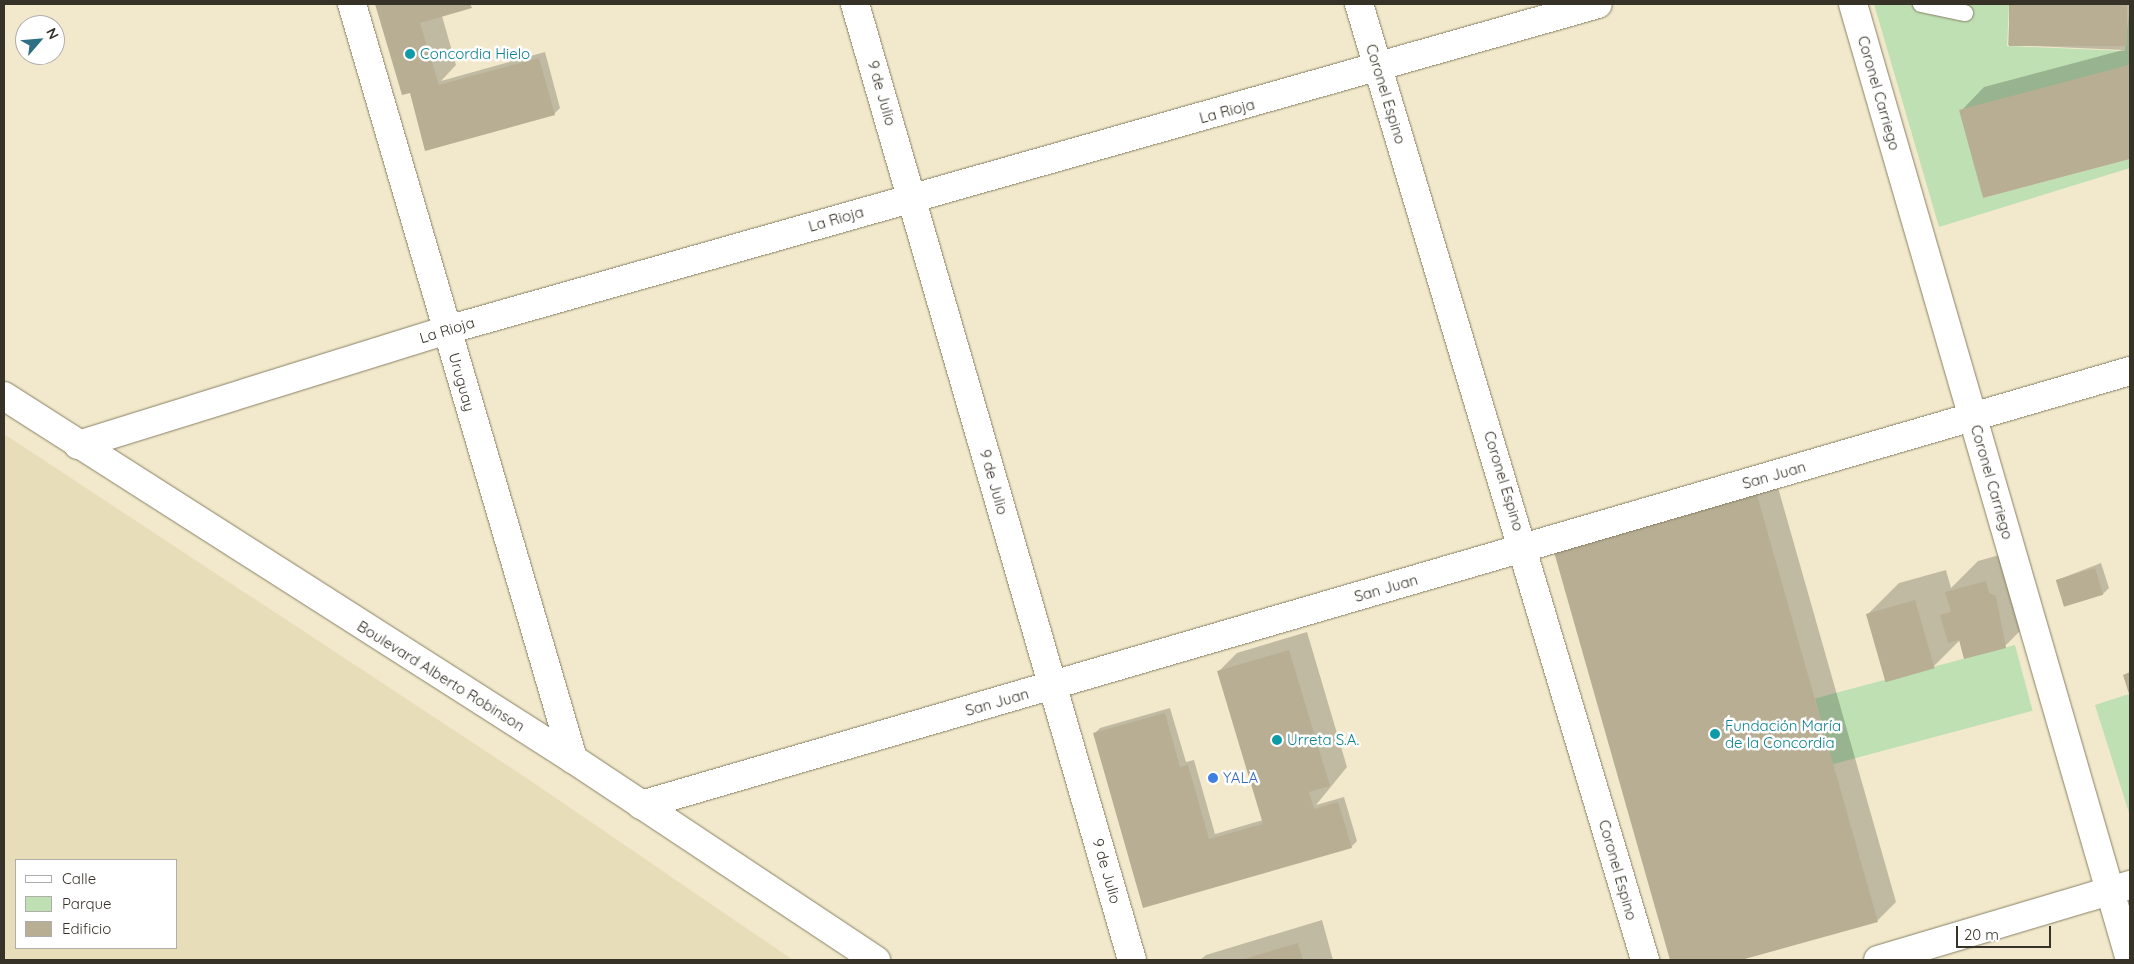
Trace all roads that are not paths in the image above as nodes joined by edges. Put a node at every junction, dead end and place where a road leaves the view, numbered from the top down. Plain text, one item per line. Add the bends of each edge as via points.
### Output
1 (352, 4) edge
2 (855, 4) edge
3 (1359, 4) edge
4 (1598, 4) edge
5 (1853, 4) edge
6 (1921, 4) edge
7 (1965, 13) dead end
8 (1379, 69) junction
9 (912, 197) junction
10 (447, 330) junction
11 (2130, 371) edge
12 (4, 396) edge
13 (1973, 417) junction
14 (78, 445) junction
15 (1524, 548) junction
16 (1053, 686) junction
17 (573, 759) junction
18 (641, 805) junction
19 (2120, 888) edge
20 (876, 960) edge
21 (1132, 960) edge
22 (1645, 960) edge
23 (1878, 960) edge
24 (2130, 960) edge

1 - 10 street, Uruguay
2 - 9 street, 9 de Julio
3 - 8 street, Coronel Espino
4 - 8 street, La Rioja
5 - 13 street, Coronel Carriego
6 - 7 lane
8 - 9 street, La Rioja
8 - 15 street, Coronel Espino
9 - 10 street, La Rioja
9 - 16 street, 9 de Julio
10 - 14 street, La Rioja
10 - 17 street, Uruguay
11 - 13 street, San Juan
12 - 14 street, Boulevard Alberto Robinson
13 - 15 street, San Juan
13 - 19 street, Coronel Carriego
14 - 17 street, Boulevard Alberto Robinson
15 - 16 street, San Juan
15 - 22 street, Coronel Espino
16 - 18 street, San Juan
16 - 21 street, 9 de Julio
17 - 18 street, Boulevard Alberto Robinson
18 - 20 street, Boulevard Alberto Robinson
19 - 23 street
19 - 24 street, Coronel Carriego

